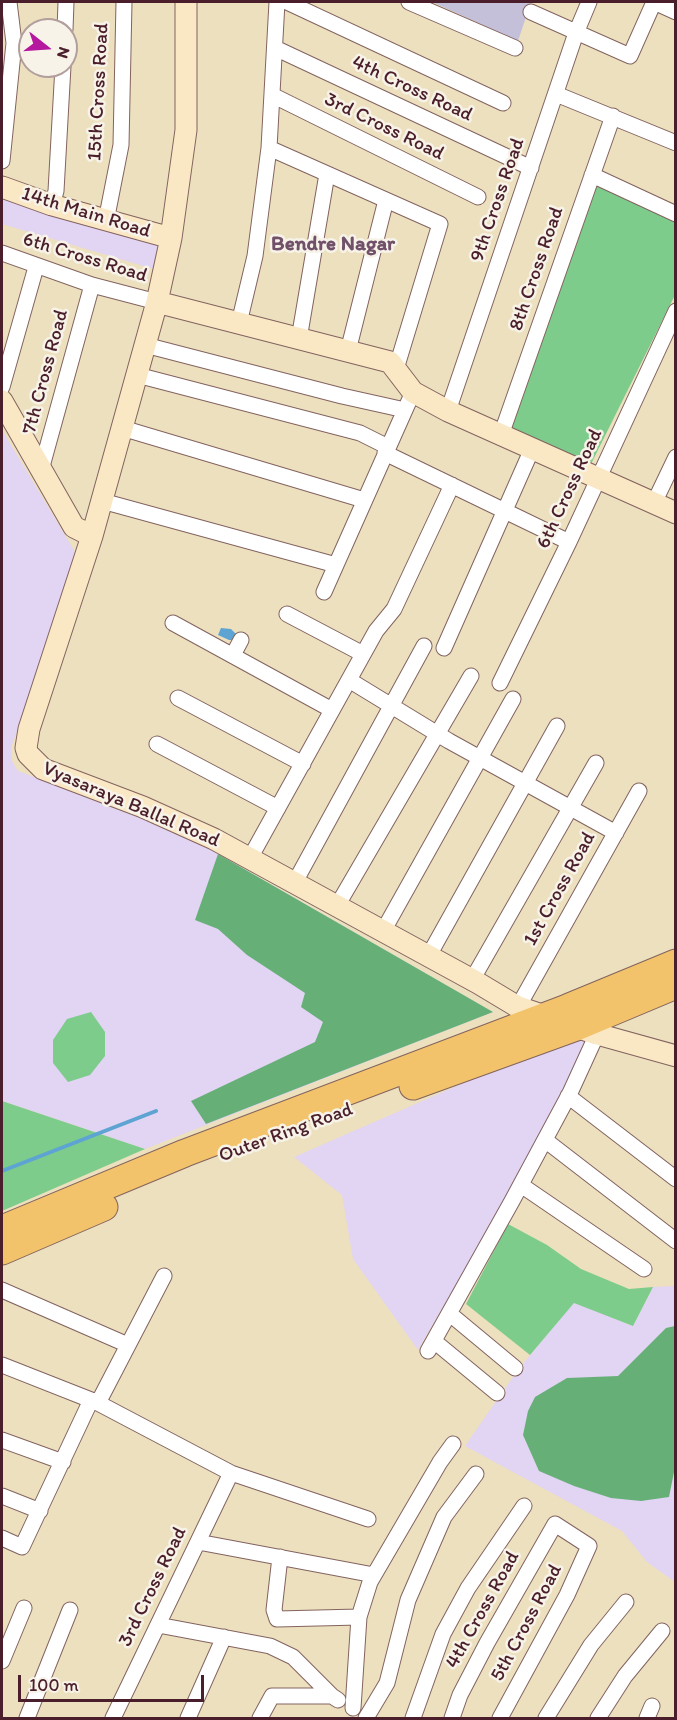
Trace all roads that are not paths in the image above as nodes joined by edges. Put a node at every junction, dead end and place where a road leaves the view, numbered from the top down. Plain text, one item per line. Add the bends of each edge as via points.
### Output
1 (9, 2) edge
2 (66, 2) edge
3 (124, 2) edge
4 (186, 2) edge
5 (277, 2) edge
6 (287, 2) edge
7 (409, 2) edge
8 (589, 2) edge
9 (654, 2) edge
10 (531, 12) dead end
11 (675, 12) edge
12 (65, 18) edge
13 (576, 33) junction
14 (274, 48) junction
15 (515, 48) dead end
16 (62, 78) edge
17 (556, 94) junction
18 (272, 95) junction
19 (504, 103) dead end
20 (613, 116) junction
21 (675, 143) edge
22 (269, 148) junction
23 (2, 161) edge
24 (531, 168) junction
25 (327, 174) junction
26 (592, 176) junction
27 (2, 187) edge
28 (478, 197) dead end
29 (386, 200) junction
30 (52, 206) junction
31 (675, 214) edge
32 (106, 221) junction
33 (171, 238) junction
34 (2, 253) edge
35 (36, 267) junction
36 (92, 285) junction
37 (157, 302) junction
38 (675, 311) edge
39 (239, 323) junction
40 (299, 339) junction
41 (145, 345) junction
42 (348, 351) junction
43 (396, 369) junction
44 (137, 375) junction
45 (2, 387) edge
46 (2, 401) edge
47 (409, 401) junction
48 (448, 411) junction
49 (122, 428) junction
50 (501, 435) junction
51 (532, 449) junction
52 (387, 450) junction
53 (675, 457) edge
54 (41, 470) junction
55 (598, 478) junction
56 (452, 485) junction
57 (364, 500) junction
58 (102, 501) junction
59 (654, 503) junction
60 (506, 511) junction
61 (675, 513) edge
62 (92, 536) junction
63 (569, 542) junction
64 (336, 565) junction
65 (324, 592) dead end
66 (287, 615) dead end
67 (173, 623) dead end
68 (241, 640) dead end
69 (424, 646) dead end
70 (444, 648) dead end
71 (363, 654) junction
72 (233, 655) junction
73 (471, 676) dead end
74 (349, 680) junction
75 (500, 683) dead end
76 (178, 698) dead end
77 (513, 699) dead end
78 (392, 706) junction
79 (332, 710) junction
80 (557, 726) dead end
81 (437, 734) junction
82 (157, 744) dead end
83 (480, 758) junction
84 (596, 763) dead end
85 (303, 764) junction
86 (525, 783) junction
87 (639, 791) dead end
88 (571, 807) junction
89 (278, 808) junction
90 (616, 832) junction
91 (250, 858) junction
92 (295, 882) junction
93 (337, 906) junction
94 (382, 933) junction
95 (675, 949) edge
96 (428, 957) junction
97 (675, 963) edge
98 (472, 980) junction
99 (675, 986) edge
100 (675, 999) edge
101 (518, 1007) junction
102 (571, 1021) junction
103 (675, 1056) edge
104 (568, 1096) junction
105 (545, 1140) junction
106 (675, 1179) edge
107 (521, 1185) junction
108 (2, 1229) edge
109 (675, 1241) edge
110 (2, 1251) edge
111 (644, 1269) dead end
112 (164, 1276) dead end
113 (2, 1290) edge
114 (450, 1314) junction
115 (128, 1345) junction
116 (2, 1365) edge
117 (516, 1368) dead end
118 (497, 1393) dead end
119 (94, 1401) junction
120 (2, 1440) edge
121 (453, 1444) dead end
122 (63, 1461) junction
123 (231, 1473) junction
124 (476, 1474) dead end
125 (2, 1496) edge
126 (524, 1506) dead end
127 (40, 1510) junction
128 (368, 1519) dead end
129 (555, 1524) joint
130 (2, 1538) edge
131 (198, 1542) junction
132 (280, 1557) junction
133 (374, 1575) junction
134 (626, 1602) dead end
135 (24, 1608) dead end
136 (70, 1610) dead end
137 (359, 1617) junction
138 (277, 1619) junction
139 (158, 1625) junction
140 (662, 1631) dead end
141 (224, 1636) junction
142 (275, 1649) junction
143 (2, 1661) edge
144 (332, 1696) junction
145 (361, 1715) edge
146 (27, 1719) edge
147 (113, 1719) edge
148 (188, 1719) edge
149 (260, 1719) edge
150 (413, 1719) edge
151 (452, 1719) edge
152 (500, 1719) edge
153 (546, 1719) edge
154 (598, 1719) edge

1 - 23 street via 15,43
2 - 12 street
3 - 32 street, 15th Cross Road via 121,145
4 - 33 main road, Vyasaraya Ballal Road via 186,130
5 - 14 street
6 - 19 street
7 - 15 street
8 - 13 street, 9th Cross Road
9 - 11 street
9 - 13 street via 630,56
10 - 13 street
13 - 17 street, 9th Cross Road
14 - 18 street
14 - 24 street, 4th Cross Road
16 - 30 street
17 - 20 street
17 - 24 street, 9th Cross Road
18 - 22 street
18 - 28 street, 3rd Cross Road
20 - 21 street
20 - 26 street, 8th Cross Road
22 - 25 street
22 - 39 street via 255,256
24 - 48 street, 9th Cross Road
25 - 29 street
25 - 40 street
26 - 31 street
26 - 50 street, 8th Cross Road
27 - 30 main road, 14th Main Road
29 - 42 street
29 - 43 street via 440,224
30 - 32 main road, 14th Main Road
32 - 33 main road, 14th Main Road
33 - 37 main road, Vyasaraya Ballal Road
34 - 35 street, 6th Cross Road
35 - 36 street, 6th Cross Road
35 - 45 street
36 - 37 street, 6th Cross Road
36 - 54 street, 7th Cross Road
37 - 39 main road
37 - 41 main road, Vyasaraya Ballal Road
38 - 55 street, 6th Cross Road
39 - 40 main road
40 - 42 main road
41 - 44 main road, Vyasaraya Ballal Road
41 - 47 street via 342,396
42 - 43 main road via 390,362
43 - 47 main road
44 - 49 main road, Vyasaraya Ballal Road
44 - 52 street via 360,433
46 - 54 main road
47 - 48 main road
47 - 52 street
48 - 50 main road
49 - 57 street
49 - 58 main road, Vyasaraya Ballal Road
50 - 51 main road
51 - 55 main road
51 - 60 street
52 - 56 street
52 - 57 street
53 - 59 street
54 - 62 main road via 74,528
55 - 59 main road
55 - 63 street, 6th Cross Road
56 - 60 street
56 - 71 street via 394,609
57 - 64 street
58 - 62 main road, Vyasaraya Ballal Road
58 - 64 street
59 - 61 main road
60 - 63 street
60 - 70 street
62 - 91 main road, Vyasaraya Ballal Road via 29,729 28,754 43,769 143,807
63 - 75 street, 6th Cross Road
64 - 65 street
66 - 71 street
67 - 72 street
68 - 72 street
69 - 78 street
71 - 74 street
72 - 79 street
73 - 81 street
74 - 78 street
74 - 79 street
76 - 85 street
77 - 83 street
78 - 81 street
78 - 92 street
79 - 85 street
80 - 86 street
81 - 83 street
81 - 93 street
82 - 89 street
83 - 86 street
83 - 94 street
84 - 88 street
85 - 89 street
86 - 88 street
86 - 96 street
87 - 90 street, 1st Cross Road
88 - 90 street
88 - 98 street
89 - 91 street
90 - 101 street, 1st Cross Road
91 - 92 main road, Vyasaraya Ballal Road
92 - 93 main road, Vyasaraya Ballal Road
93 - 94 main road, Vyasaraya Ballal Road
94 - 96 main road, Vyasaraya Ballal Road
95 - 102 main road via 614,974
96 - 98 main road, Vyasaraya Ballal Road
97 - 102 highway
98 - 101 main road, Vyasaraya Ballal Road
99 - 102 highway
100 - 102 main road
101 - 102 main road, Vyasaraya Ballal Road
102 - 103 main road, Vyasaraya Ballal Road
102 - 104 street
102 - 108 highway, Outer Ring Road via 231,1135
102 - 110 highway, Outer Ring Road via 192,1168
104 - 105 street
104 - 106 street
105 - 107 street
105 - 109 street
107 - 111 street
107 - 114 street
112 - 115 street
113 - 115 street
114 - 117 street
114 - 118 street via 431,1346
115 - 119 street
116 - 119 street
119 - 122 street
119 - 123 street
120 - 122 street
121 - 133 street
122 - 127 street
123 - 128 street
123 - 131 street, 3rd Cross Road
124 - 145 street via 444,1517 408,1600 387,1683
125 - 127 street
126 - 150 street via 468,1588 443,1634
127 - 130 street via 22,1547
129 - 151 street, 4th Cross Road via 486,1643
129 - 152 street, 5th Cross Road via 589,1546
131 - 132 street
131 - 139 street, 3rd Cross Road
132 - 133 street
132 - 138 street via 274,1610
133 - 137 street
134 - 153 street via 591,1645
135 - 143 street
136 - 146 street
137 - 138 street
137 - 145 street
138 - 142 street
139 - 141 street
139 - 147 street, 3rd Cross Road
140 - 154 street via 625,1676
141 - 142 street via 260,1642
141 - 148 street
142 - 144 street via 293,1657
144 - 145 street
144 - 149 street via 272,1696

